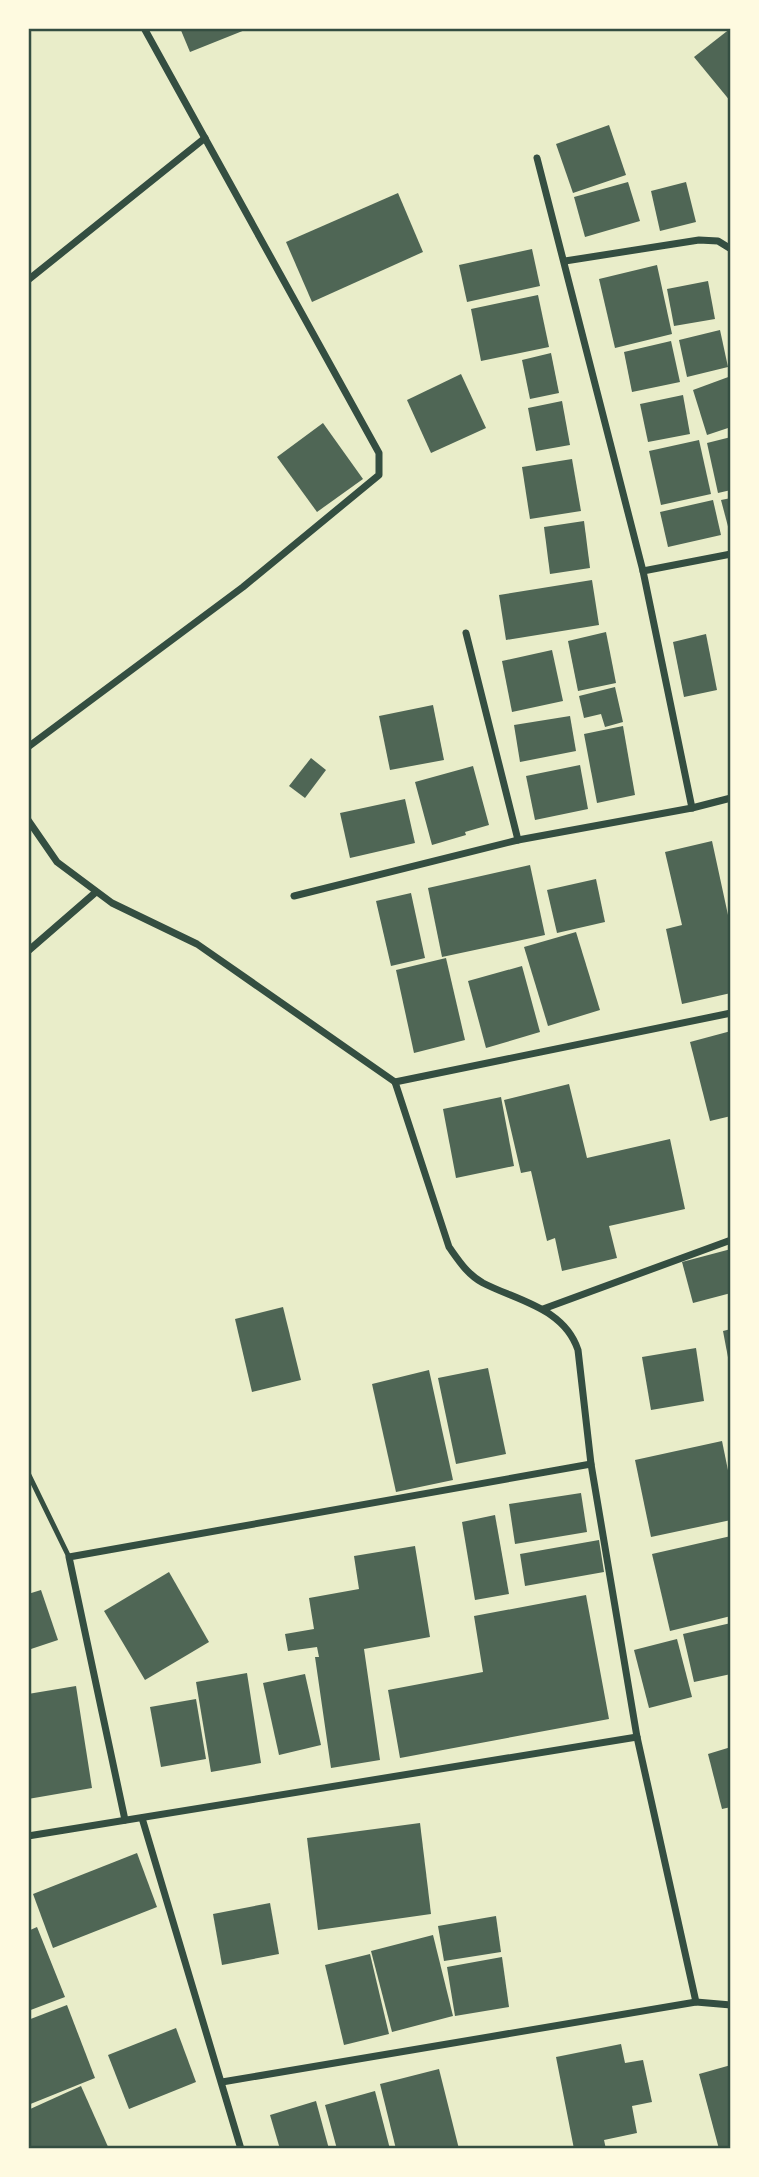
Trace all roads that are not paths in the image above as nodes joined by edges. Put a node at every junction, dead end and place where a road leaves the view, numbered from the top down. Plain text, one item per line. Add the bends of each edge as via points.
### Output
1 (144, 28) edge
2 (205, 138) junction
3 (537, 158) dead end
4 (731, 249) edge
5 (565, 261) junction
6 (28, 280) edge
7 (731, 554) edge
8 (643, 571) junction
9 (466, 633) dead end
10 (28, 747) edge
11 (731, 798) edge
12 (692, 808) junction
13 (28, 820) edge
14 (518, 840) junction
15 (96, 892) junction
16 (294, 896) dead end
17 (28, 950) edge
18 (731, 1013) edge
19 (395, 1082) junction
20 (731, 1241) edge
21 (543, 1309) junction
22 (591, 1464) junction
23 (28, 1473) edge
24 (69, 1557) junction
25 (636, 1737) junction
26 (142, 1818) junction
27 (125, 1820) junction
28 (28, 1836) edge
29 (696, 2002) junction
30 (731, 2005) edge
31 (222, 2082) junction
32 (241, 2149) edge

1 - 2 street
2 - 6 street
2 - 10 street via 379,453 379,475 243,587
3 - 5 street
4 - 5 street via 718,240 699,240
5 - 8 street
7 - 8 street
8 - 12 street
9 - 14 street
11 - 12 street
12 - 14 street
13 - 15 street via 57,862
14 - 16 street
15 - 17 street
15 - 19 street via 197,944
18 - 19 street
19 - 21 street via 449,1247 464,1269 481,1282
20 - 21 street
21 - 22 street via 566,1327 578,1350
22 - 24 street
22 - 25 street
23 - 24 lane
24 - 27 street
25 - 26 street
25 - 29 street
26 - 27 street
26 - 31 street
27 - 28 street
29 - 30 street
29 - 31 street
31 - 32 street

